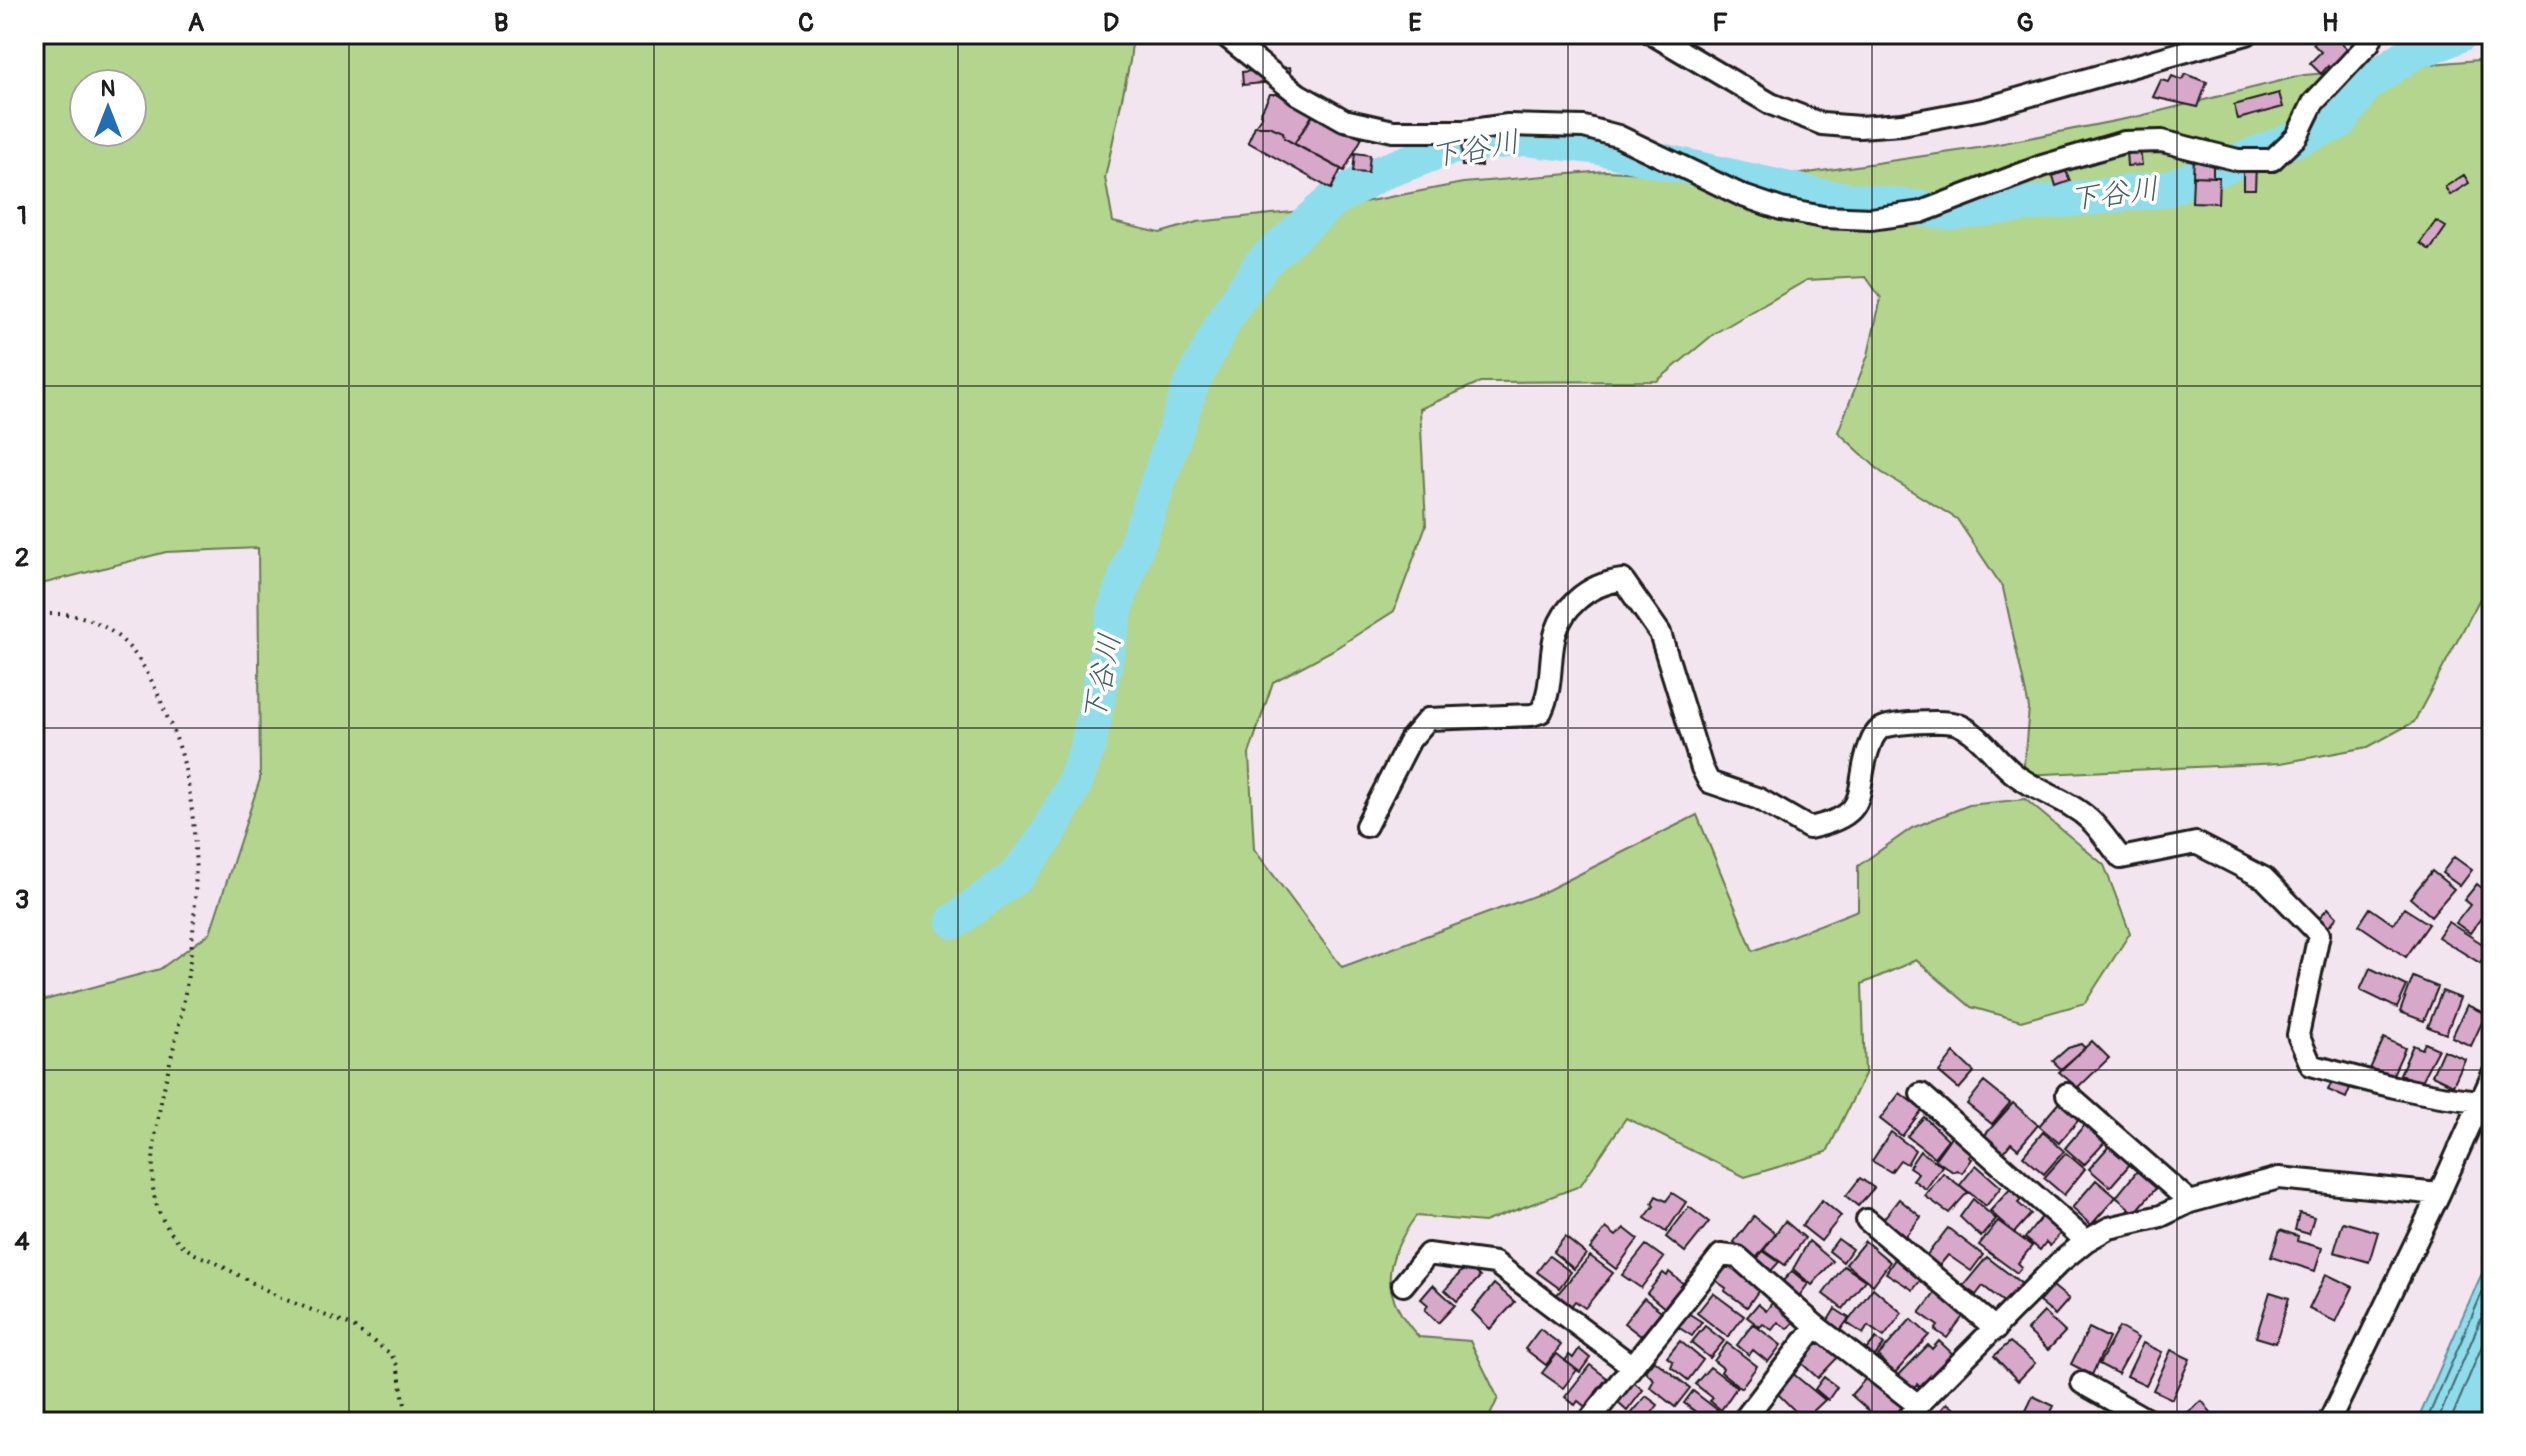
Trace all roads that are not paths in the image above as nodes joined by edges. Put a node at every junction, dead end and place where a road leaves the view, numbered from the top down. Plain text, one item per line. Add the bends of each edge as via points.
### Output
1 (1223, 34) edge
2 (1652, 34) edge
3 (2247, 34) edge
4 (2373, 34) edge
5 (1366, 826) dead end
6 (2492, 1076) edge
7 (1921, 1094) dead end
8 (2067, 1094) dead end
9 (2481, 1101) junction
10 (2439, 1194) junction
11 (2190, 1202) junction
12 (1867, 1220) dead end
13 (2086, 1241) junction
14 (1403, 1285) dead end
15 (1816, 1326) junction
16 (1996, 1329) junction
17 (1632, 1366) junction
18 (2082, 1383) dead end
19 (1918, 1405) junction
20 (1588, 1422) edge
21 (1742, 1422) edge
22 (1906, 1422) edge
23 (2151, 1422) edge
24 (2329, 1422) edge

1 - 4 street via 1298,94 1344,120 1393,131 1584,127 1618,136 1781,209 1871,219 1921,212 2042,166 2124,142 2162,141 2238,160 2272,160 2297,136 2313,103
2 - 3 street via 1771,104 1822,124 1859,127 1982,109
5 - 9 street via 1410,740 1428,719 1541,712 1558,621 1587,591 1623,580 1660,633 1709,782 1759,799 1809,828 1821,826 1850,812 1861,793 1873,736 1881,728 1956,724 2017,776 2090,820 2121,858 2196,843 2264,878 2319,934 2298,1035 2311,1065
6 - 9 street
7 - 13 street
8 - 11 street
9 - 10 street
10 - 11 street via 2279,1178
10 - 24 street
11 - 13 street via 2161,1216 2109,1228
12 - 16 street
13 - 16 street
14 - 17 street via 1428,1254 1495,1263
15 - 17 street via 1738,1257 1721,1255
15 - 19 street
15 - 21 street
16 - 19 street
17 - 20 street
18 - 23 street
19 - 22 street

